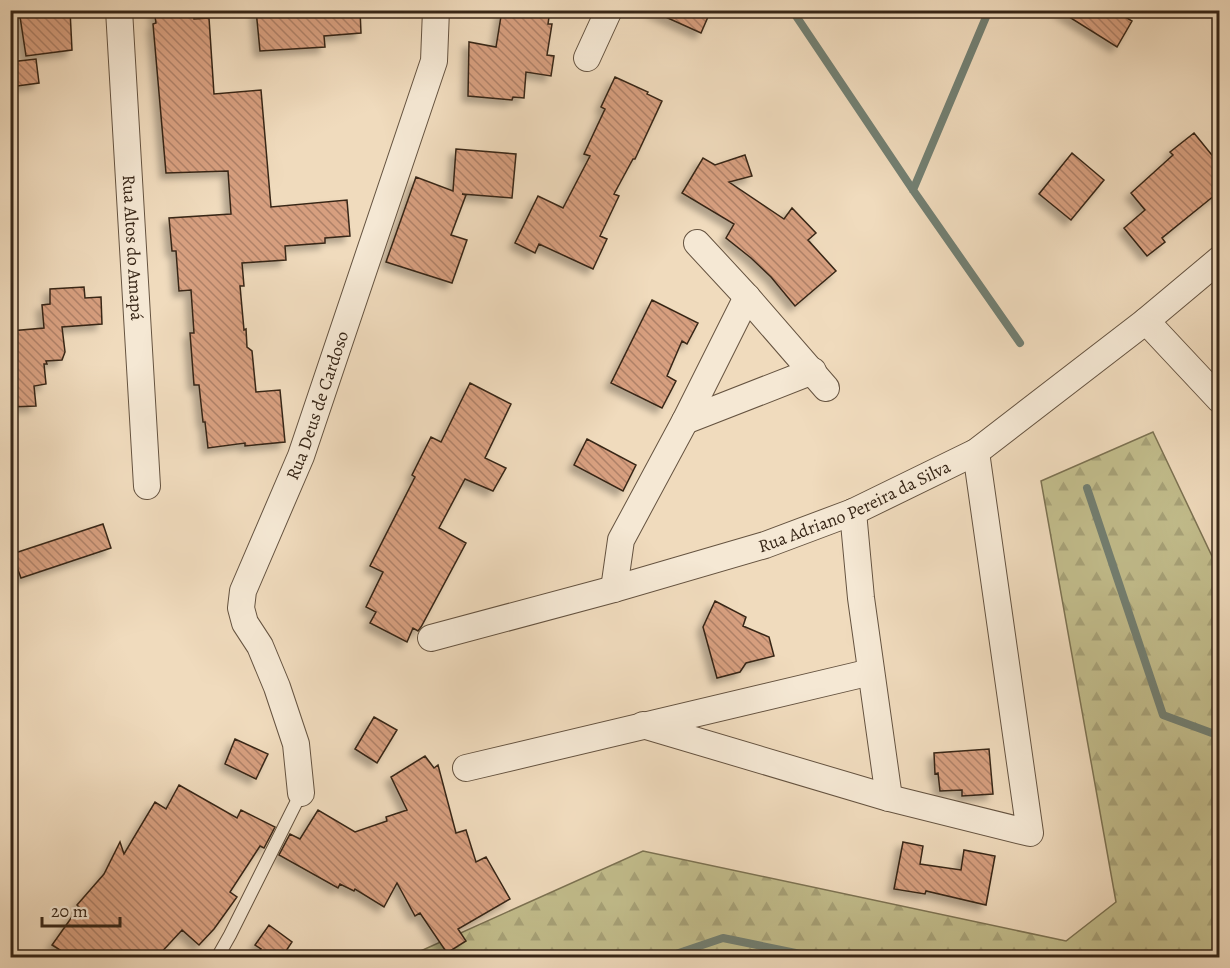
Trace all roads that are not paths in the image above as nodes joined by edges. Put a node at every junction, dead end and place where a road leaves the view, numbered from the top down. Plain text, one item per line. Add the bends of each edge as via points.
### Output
1 (119, 10) edge
2 (436, 10) edge
3 (609, 10) edge
4 (587, 58) dead end
5 (697, 243) dead end
6 (1220, 259) edge
7 (747, 297) junction
8 (1146, 321) junction
9 (1220, 400) edge
10 (685, 421) junction
11 (976, 452) junction
12 (147, 486) dead end
13 (853, 512) junction
14 (614, 589) junction
15 (431, 638) dead end
16 (871, 672) junction
17 (643, 725) junction
18 (466, 768) dead end
19 (301, 793) joint
20 (889, 798) junction
21 (216, 957) edge

1 - 12 street, Rua Altos do Amapá
2 - 19 street, Rua Deus de Cardoso via 434,61 301,456 243,591 241,608 245,623 278,687 296,744
3 - 4 street
5 - 7 street
6 - 8 street, Rua Adriano Pereira da Silva
7 - 10 street
7 - 10 street via 820,379
8 - 9 street
8 - 11 street, Rua Adriano Pereira da Silva
10 - 14 street via 621,540
11 - 13 street, Rua Adriano Pereira da Silva
11 - 20 street via 1030,833
13 - 14 street, Rua Adriano Pereira da Silva via 765,544
13 - 16 street
14 - 15 street, Rua Adriano Pereira da Silva
16 - 17 street
16 - 20 street
17 - 18 street
17 - 20 street
19 - 21 lane

